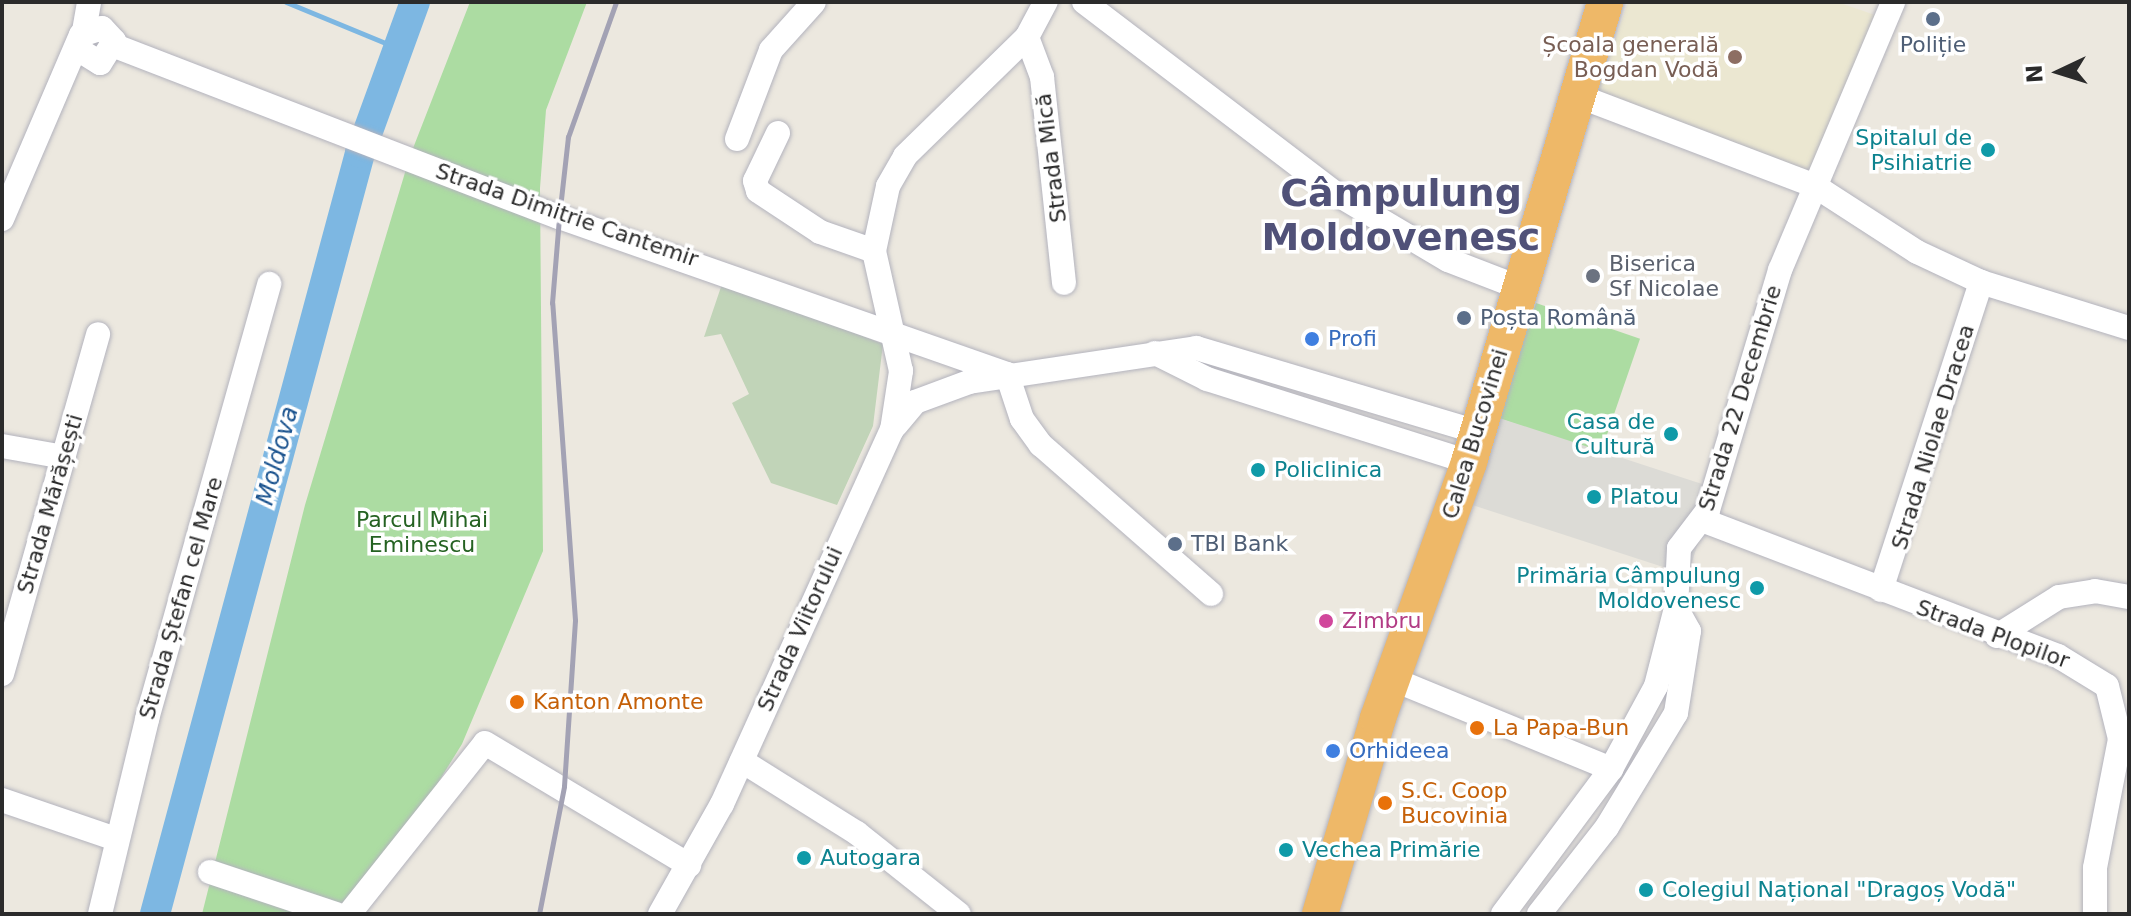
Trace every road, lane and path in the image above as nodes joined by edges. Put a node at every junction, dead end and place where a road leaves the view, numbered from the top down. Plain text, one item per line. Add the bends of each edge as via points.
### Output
1 (89, 2) edge
2 (814, 2) edge
3 (1046, 2) edge
4 (1084, 2) edge
5 (1605, 2) edge
6 (1893, 2) edge
7 (1027, 37) junction
8 (81, 40) junction
9 (1576, 95) junction
10 (778, 133) dead end
11 (737, 139) dead end
12 (1815, 186) junction
13 (2, 219) edge
14 (874, 251) junction
15 (1981, 282) junction
16 (1064, 283) dead end
17 (269, 284) dead end
18 (1518, 287) junction
19 (2129, 328) edge
20 (98, 334) dead end
21 (893, 334) junction
22 (1007, 374) junction
23 (892, 430) junction
24 (2, 446) edge
25 (1474, 447) junction
26 (64, 457) junction
27 (1702, 520) junction
28 (1881, 590) junction
29 (1211, 594) dead end
30 (2129, 597) edge
31 (1676, 608) junction
32 (1997, 636) junction
33 (2, 674) edge
34 (1392, 679) junction
35 (742, 761) junction
36 (1611, 769) junction
37 (2, 800) edge
38 (116, 839) junction
39 (689, 865) junction
40 (210, 872) dead end
41 (100, 914) edge
42 (336, 914) edge
43 (349, 914) edge
44 (660, 914) edge
45 (959, 914) edge
46 (1320, 914) edge
47 (1503, 914) edge
48 (1539, 914) edge
49 (2095, 914) edge

1 - 8 street
2 - 11 street via 771,50
3 - 7 street
4 - 18 street via 1335,193 1448,260
5 - 9 highway, Calea Bucovinei
6 - 12 street, Strada 22 Decembrie
7 - 14 street via 905,156 882,201
7 - 16 street, Strada Mică via 1042,77
8 - 13 street
8 - 21 street, Strada Dimitrie Cantemir via 96,64 118,52
9 - 12 street
9 - 18 highway, Calea Bucovinei
10 - 14 street via 755,181 758,191 820,232
12 - 15 street via 1917,252
12 - 27 street, Strada 22 Decembrie via 1752,348
14 - 21 street, Strada Viitorului
15 - 19 street
15 - 28 street, Strada Niolae Dracea
17 - 38 street, Strada Ștefan cel Mare
18 - 25 highway, Calea Bucovinei
20 - 26 street, Strada Mărășești
21 - 22 street, Strada Dimitrie Cantemir
21 - 23 street, Strada Viitorului via 902,389
22 - 23 street, Strada Dimitrie Cantemir via 934,392
22 - 25 street, Strada Dimitrie Cantemir via 1216,350
22 - 29 street via 1022,419 1041,445
23 - 35 street, Strada Viitorului
24 - 26 street
25 - 34 highway, Calea Bucovinei
26 - 33 street, Strada Mărășești
27 - 28 street, Strada Plopilor
27 - 31 street, Strada 22 Decembrie via 1679,548
28 - 32 street, Strada Plopilor
30 - 32 street via 2095,591 2059,597
31 - 36 street via 1656,686
31 - 48 street via 1689,631 1676,713 1607,827
32 - 49 street, Strada Plopilor via 2083,667 2115,699 2120,739 2095,868
34 - 36 street
34 - 46 highway, Calea Bucovinei
35 - 39 street, Strada Viitorului
35 - 45 street via 857,833
36 - 47 street
37 - 38 street
38 - 41 street, Strada Ștefan cel Mare
39 - 43 street via 485,743
39 - 44 street, Strada Viitorului
40 - 42 street

